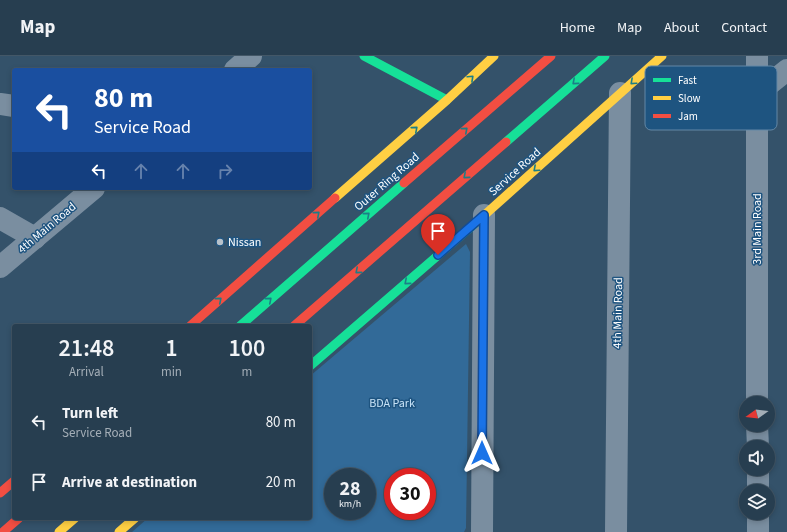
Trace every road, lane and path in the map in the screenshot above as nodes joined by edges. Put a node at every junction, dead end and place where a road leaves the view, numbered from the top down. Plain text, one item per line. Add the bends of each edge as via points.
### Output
1 (251, 56) edge
2 (364, 56) edge
3 (494, 56) edge
4 (551, 56) edge
5 (605, 56) edge
6 (662, 56) edge
7 (651, 66) edge
8 (237, 68) edge
9 (787, 70) edge
10 (645, 71) edge
11 (777, 78) edge
12 (620, 93) junction
13 (447, 100) junction
14 (0, 104) edge
15 (12, 106) edge
16 (757, 130) edge
17 (92, 190) edge
18 (484, 215) junction
19 (0, 218) edge
20 (35, 238) junction
21 (0, 267) edge
22 (192, 324) edge
23 (242, 324) edge
24 (296, 324) edge
25 (312, 364) edge
26 (758, 396) edge
27 (12, 483) edge
28 (0, 493) edge
29 (17, 520) edge
30 (73, 520) edge
31 (133, 520) edge
32 (758, 520) edge
33 (3, 532) edge
34 (59, 532) edge
35 (119, 532) edge
36 (482, 532) edge
37 (616, 532) edge
38 (758, 532) edge

1 - 8 street
2 - 13 main road
13 -> 3 main road
23 -> 4 main road, Outer Ring Road
5 -> 24 main road
6 -> 7 main road, Service Road
9 - 11 street
10 -> 12 main road, Service Road
12 -> 18 main road, Service Road
12 - 37 street, 4th Main Road
22 -> 13 main road
14 - 15 street
16 - 26 street, 3rd Main Road
17 - 20 street, 4th Main Road
18 -> 25 main road, Service Road
18 - 36 street
19 - 20 street
20 - 21 street, 4th Main Road
27 - 28 main road
29 - 33 main road
30 - 34 main road
31 - 35 main road
32 - 38 street

